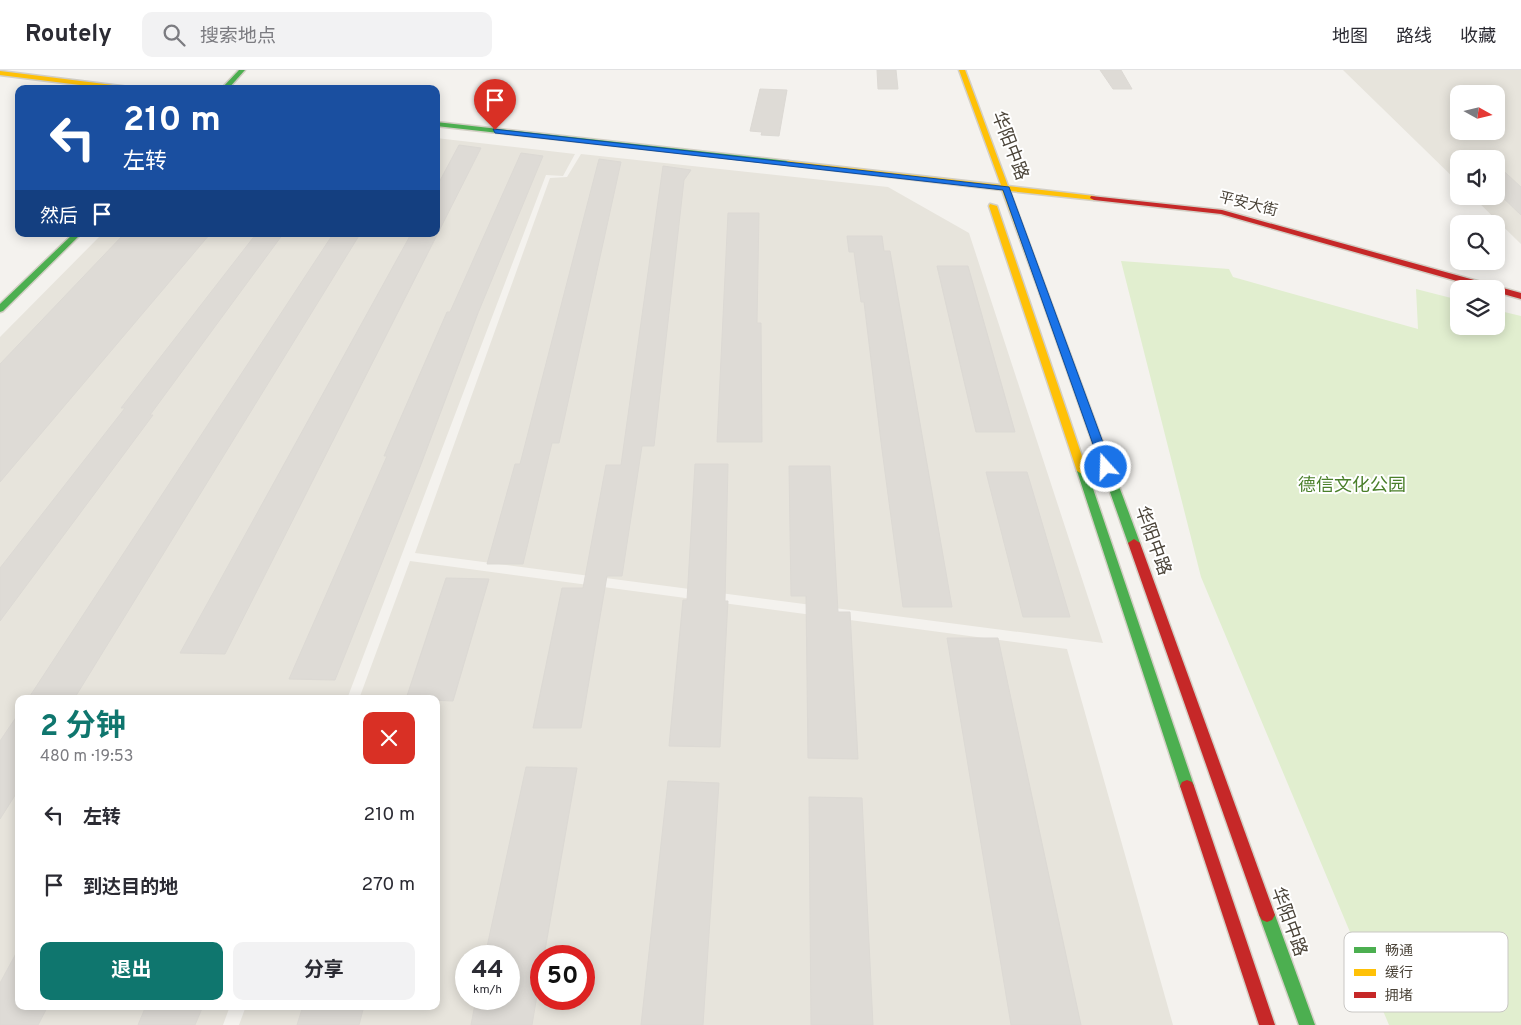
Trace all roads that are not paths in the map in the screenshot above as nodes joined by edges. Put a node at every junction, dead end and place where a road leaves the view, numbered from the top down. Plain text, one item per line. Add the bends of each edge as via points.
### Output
1 (242, 70) edge
2 (962, 70) edge
3 (0, 73) edge
4 (98, 85) edge
5 (228, 85) edge
6 (440, 124) edge
7 (985, 181) junction
8 (1006, 188) junction
9 (73, 237) edge
10 (1464, 280) edge
11 (1505, 292) edge
12 (1521, 296) edge
13 (0, 309) edge
14 (1267, 1025) edge
15 (1307, 1025) edge

1 - 5 main road
2 - 8 main road, 华阳中路
3 - 4 main road
6 - 7 main road, 平安大街
7 - 8 main road, 平安大街
7 - 14 main road, 华阳中路
8 - 10 main road, 平安大街 via 1222,212
8 - 15 main road, 华阳中路
9 - 13 main road
11 - 12 main road, 平安大街

